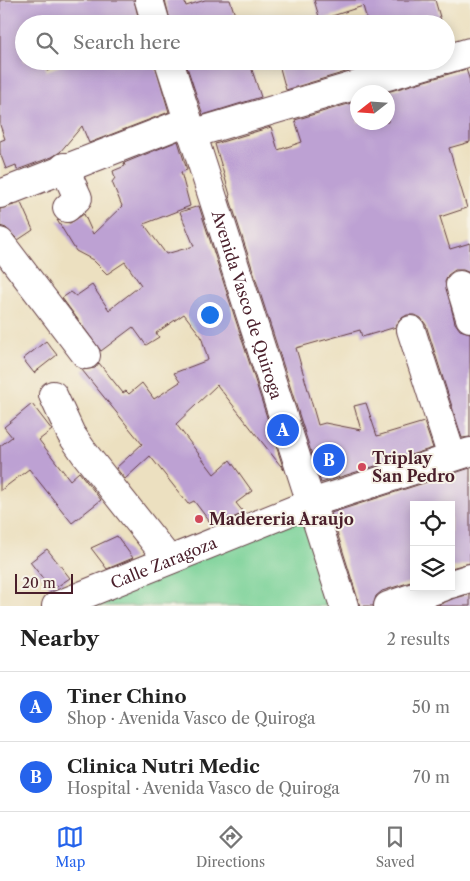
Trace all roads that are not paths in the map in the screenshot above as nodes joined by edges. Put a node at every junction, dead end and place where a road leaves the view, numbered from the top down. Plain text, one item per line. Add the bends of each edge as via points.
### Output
1 (149, 0) edge
2 (153, 15) edge
3 (470, 52) edge
4 (455, 56) edge
5 (171, 70) edge
6 (405, 70) edge
7 (190, 128) junction
8 (64, 168) junction
9 (0, 194) edge
10 (67, 208) dead end
11 (0, 242) edge
12 (460, 285) dead end
13 (470, 318) edge
14 (411, 330) dead end
15 (86, 355) dead end
16 (53, 395) dead end
17 (461, 454) edge
18 (311, 503) junction
19 (169, 560) junction
20 (470, 578) edge
21 (455, 583) edge
22 (431, 591) edge
23 (56, 606) edge
24 (344, 606) edge
25 (388, 606) edge

1 - 2 street
3 - 4 street
5 - 7 street, Avenida Vasco de Quiroga
6 - 7 street
7 - 8 street
7 - 18 street, Avenida Vasco de Quiroga
8 - 9 street
8 - 10 street via 78,198
11 - 15 street
12 - 13 street
14 - 17 street
16 - 19 street via 71,434
17 - 18 street, Calle Zaragoza
18 - 19 street, Calle Zaragoza
18 - 24 street, Avenida Vasco de Quiroga
19 - 23 street, Calle Zaragoza
20 - 21 street
22 - 25 street

